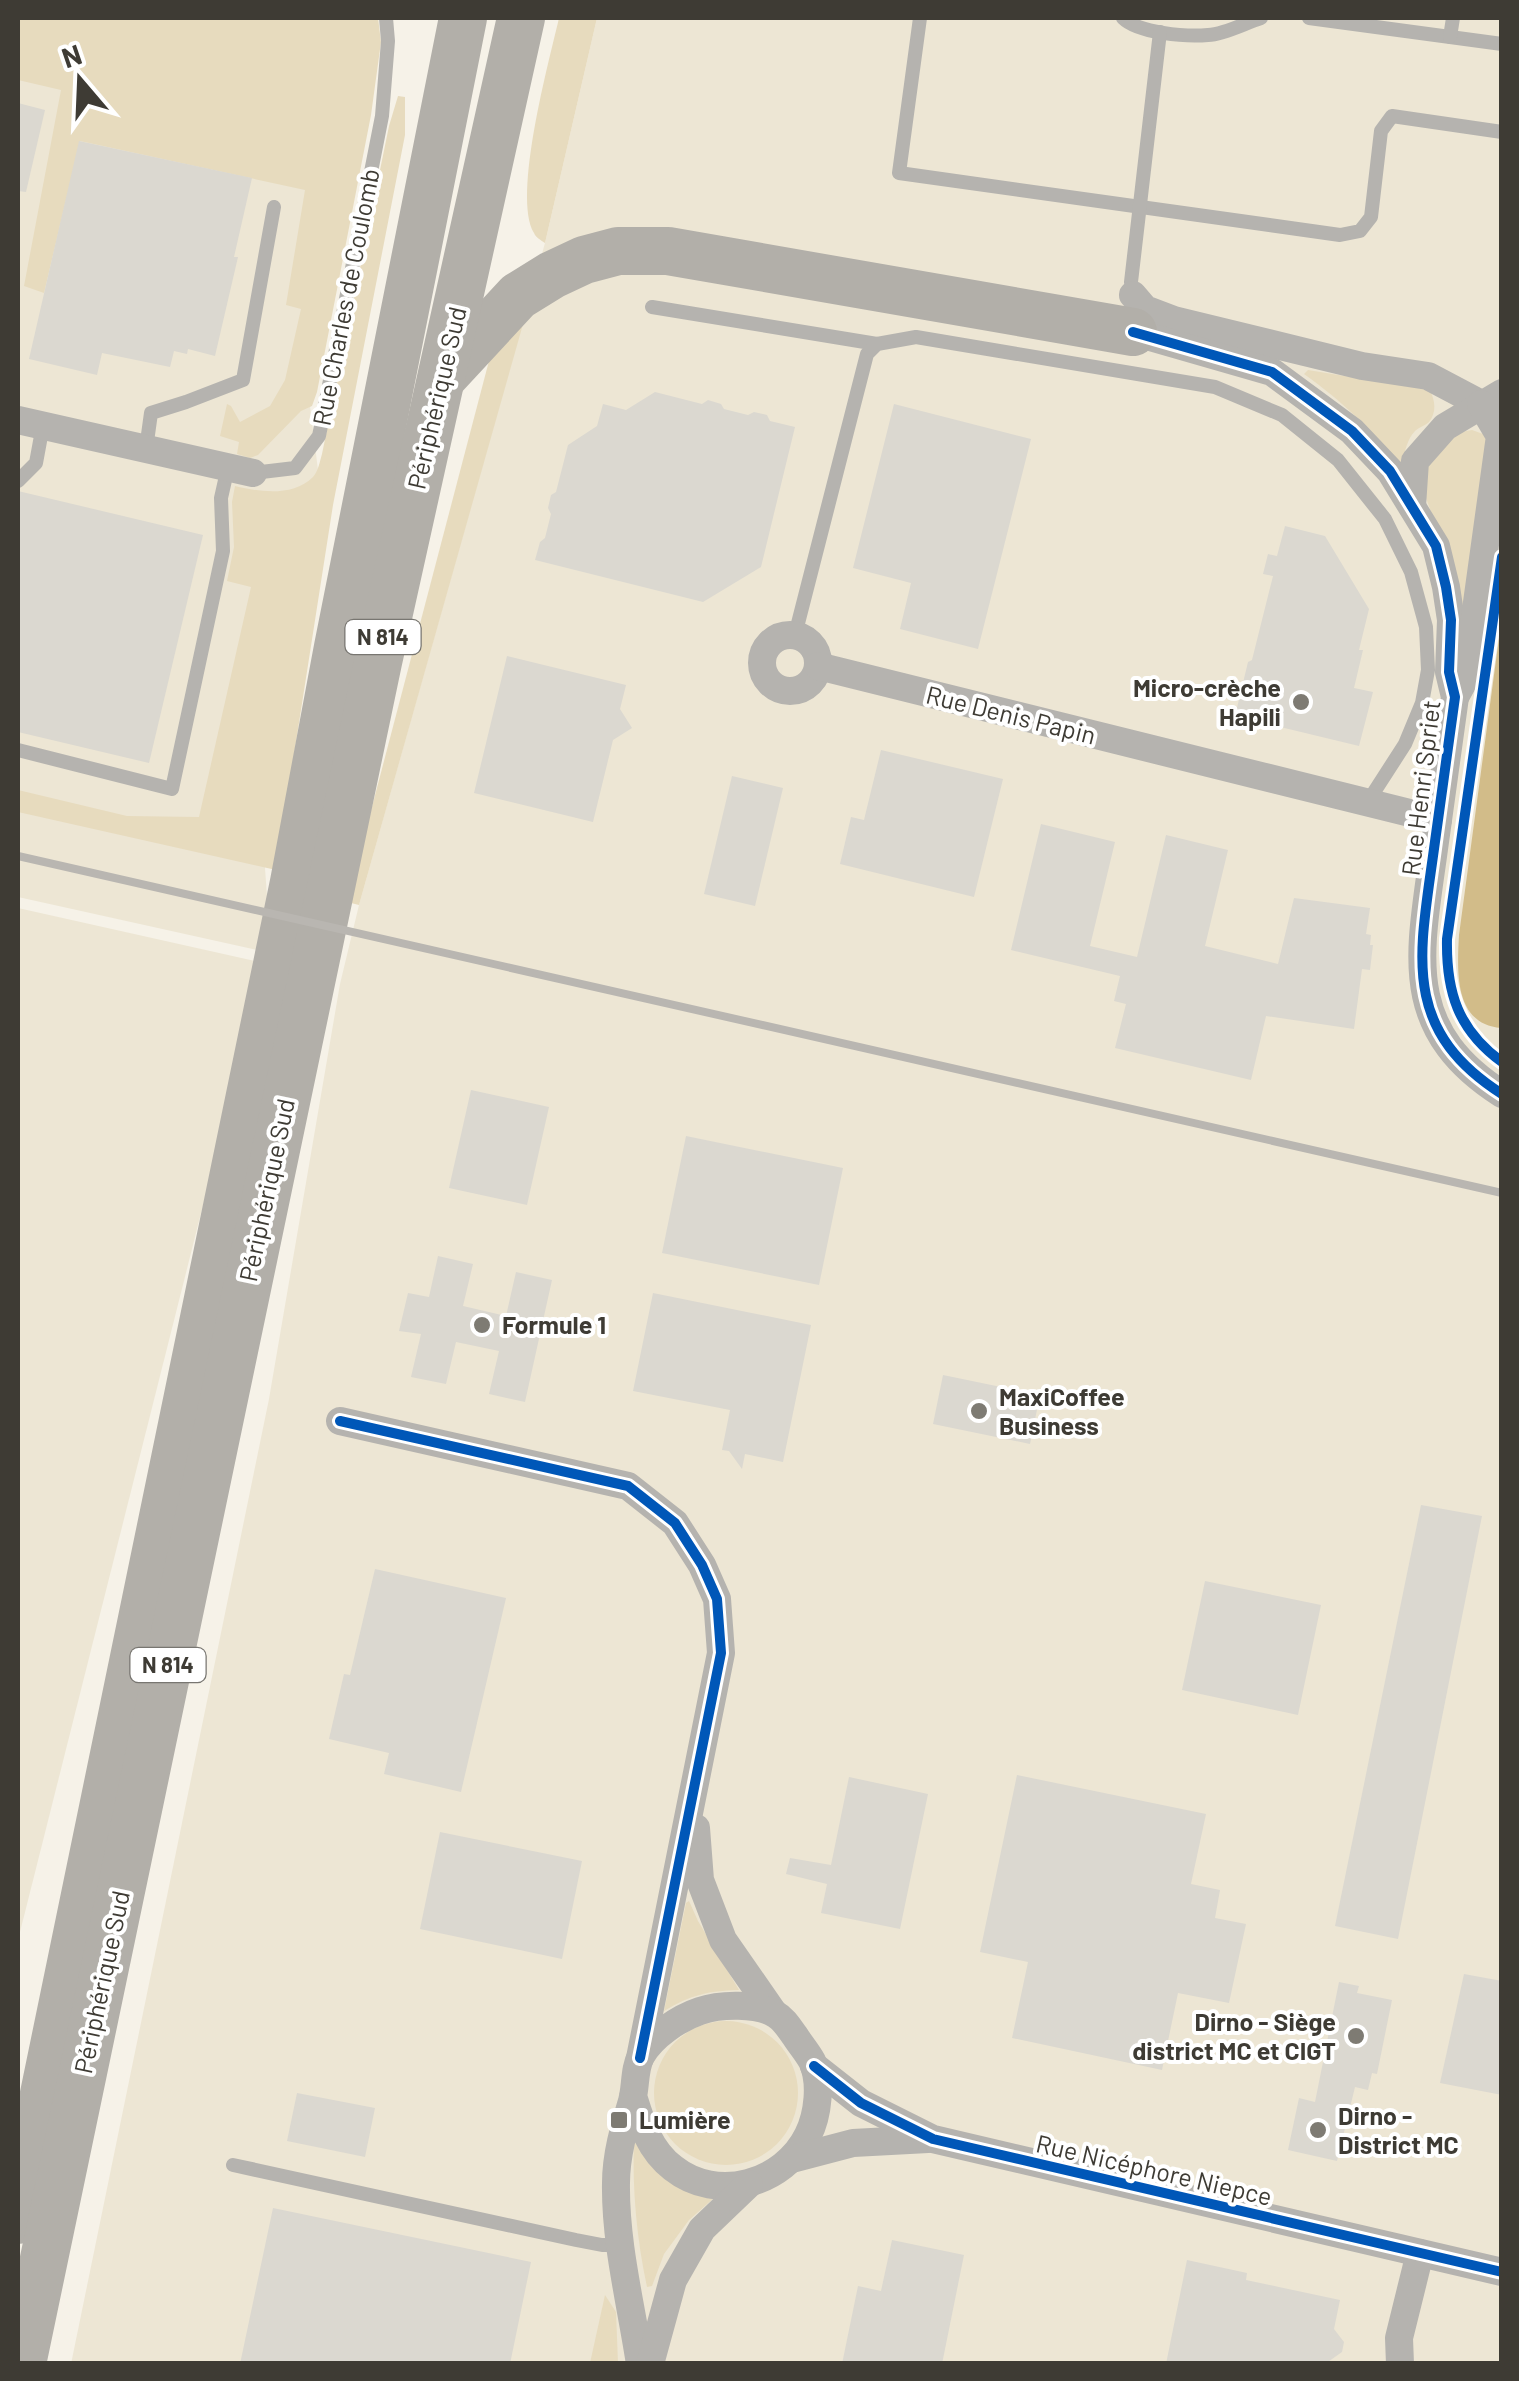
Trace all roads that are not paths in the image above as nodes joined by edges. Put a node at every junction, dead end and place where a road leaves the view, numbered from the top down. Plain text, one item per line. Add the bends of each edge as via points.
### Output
1 (386, 18) edge
2 (427, 18) edge
3 (463, 18) edge
4 (521, 18) edge
5 (920, 18) edge
6 (1123, 18) edge
7 (1261, 18) edge
8 (1310, 18) edge
9 (1453, 18) edge
10 (1160, 32) junction
11 (1450, 37) junction
12 (1502, 44) edge
13 (1502, 132) edge
14 (435, 152) junction
15 (1140, 206) junction
16 (274, 207) dead end
17 (652, 307) dead end
18 (1133, 314) junction
19 (877, 344) junction
20 (441, 379) junction
21 (1492, 398) edge
22 (30, 422) edge
23 (146, 448) junction
24 (241, 470) junction
25 (18, 481) edge
26 (1412, 506) junction
27 (796, 635) junction
28 (818, 666) junction
29 (1455, 697) junction
30 (18, 750) edge
31 (1367, 803) junction
32 (1438, 820) junction
33 (1502, 1094) edge
34 (340, 1421) dead end
35 (692, 1795) junction
36 (773, 2012) junction
37 (640, 2058) junction
38 (814, 2066) junction
39 (633, 2096) junction
40 (933, 2138) junction
41 (792, 2159) junction
42 (233, 2165) dead end
43 (749, 2184) junction
44 (18, 2220) edge
45 (621, 2244) junction
46 (1420, 2253) junction
47 (1502, 2272) edge
48 (22, 2364) edge
49 (640, 2364) edge
50 (650, 2364) edge
51 (1400, 2364) edge

1 - 24 lane, Rue Charles de Coulomb via 382,116 319,436 294,468
2 - 14 highway, N 814
3 - 14 highway, Périphérique Sud / N 814
4 - 20 highway, Périphérique Sud / N 814
5 - 15 lane via 899,172
6 - 10 lane
7 - 10 lane via 1211,36
8 - 11 lane
9 - 11 lane
10 - 15 lane
11 - 12 lane
13 - 15 lane via 1392,116 1381,132 1370,217 1360,231 1340,235
14 - 44 highway, Périphérique Sud / N 814 via 294,882
15 - 18 lane
16 - 23 lane via 242,380 151,412
17 - 19 lane
18 - 20 highway via 668,251 618,251 584,260 518,296
18 - 21 street via 1145,310 1362,366 1428,376
18 - 26 street, Rue Henri Spriet via 1194,348 1272,372 1352,430
19 - 27 lane via 867,354
19 - 31 lane via 916,338 1214,387 1282,415 1338,460 1384,518 1411,572 1426,627 1422,703
20 - 48 highway, Périphérique Sud / N 814
21 - 26 street via 1445,427 1414,461
21 - 29 street via 1500,436 1468,675
22 - 23 street, Rue Charles de Coulomb
22 - 25 lane via 36,463
23 - 24 street, Rue Charles de Coulomb
24 - 30 lane via 221,498 223,551 172,789
26 - 29 street, Rue Henri Spriet via 1436,546 1446,587
27 - 28 street via 813,646
27 - 28 street via 773,640 766,649 762,660 769,681 799,689
28 - 31 street, Rue Denis Papin
29 - 32 street, Rue Henri Spriet
31 - 32 street, Rue Denis Papin
32 - 33 street, Rue Henri Spriet via 1421,941 1422,983 1447,1045
34 - 35 street via 628,1486 675,1523 718,1599 721,1652
35 - 36 street via 700,1880 724,1940
35 - 37 street
36 - 37 street via 730,2006 700,2011 655,2038
36 - 38 street
37 - 39 street
38 - 40 street, Rue Nicéphore Niepce via 861,2103
38 - 41 street via 813,2124
39 - 43 street via 654,2149 673,2168 696,2181
39 - 45 street via 616,2181
40 - 41 street via 853,2143
40 - 46 street, Rue Nicéphore Niepce
41 - 43 street
42 - 45 lane via 576,2240
43 - 50 street via 702,2228 673,2280
45 - 49 street
46 - 47 street, Rue Nicéphore Niepce
46 - 51 street via 1398,2338

